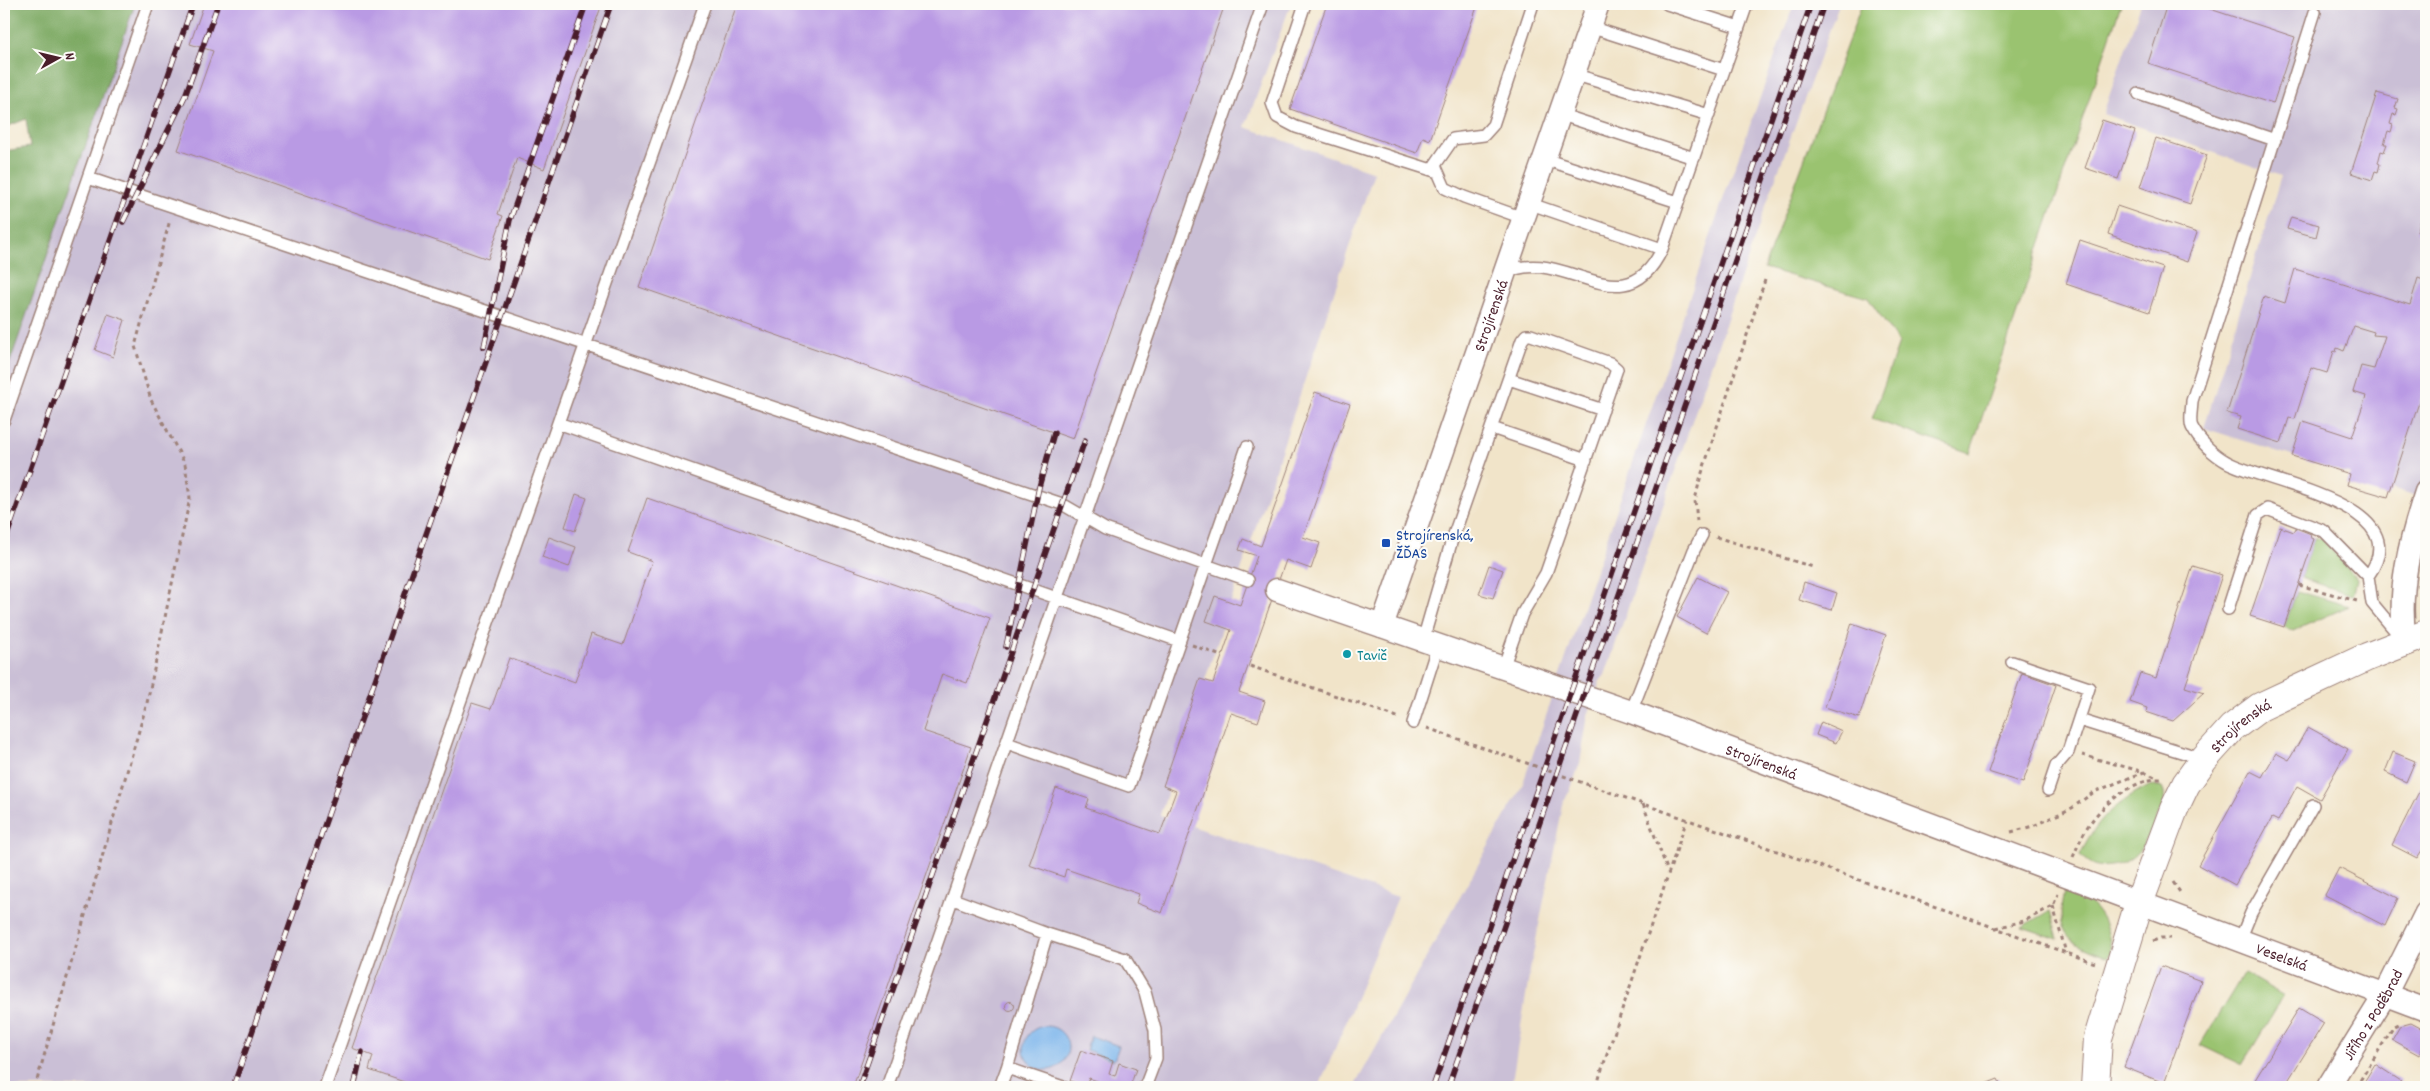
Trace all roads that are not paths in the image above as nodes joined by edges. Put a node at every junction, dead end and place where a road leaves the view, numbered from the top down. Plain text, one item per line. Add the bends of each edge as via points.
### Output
1 (148, 4) edge
2 (705, 4) edge
3 (1263, 4) edge
4 (1305, 4) edge
5 (1533, 4) edge
6 (1598, 4) edge
7 (1666, 4) edge
8 (1747, 4) edge
9 (2315, 12) dead end
10 (1590, 27) junction
11 (1739, 27) junction
12 (1724, 70) junction
13 (1573, 74) junction
14 (2139, 94) dead end
15 (1559, 114) junction
16 (1708, 115) junction
17 (2275, 140) junction
18 (1694, 158) junction
19 (1544, 159) junction
20 (1438, 172) junction
21 (88, 178) junction
22 (1678, 202) junction
23 (1526, 211) junction
24 (1662, 249) junction
25 (1504, 274) junction
26 (586, 345) junction
27 (1509, 379) junction
28 (1603, 410) junction
29 (4, 420) edge
30 (558, 423) junction
31 (1492, 428) junction
32 (1247, 447) dead end
33 (1586, 460) junction
34 (2426, 492) edge
35 (1085, 517) junction
36 (1702, 535) road end
37 (1206, 565) junction
38 (2368, 576) junction
39 (1248, 580) dead end
40 (1277, 590) dead end
41 (1057, 598) junction
42 (2228, 609) dead end
43 (1382, 626) junction
44 (2416, 638) edge
45 (1179, 641) junction
46 (1431, 643) junction
47 (2012, 662) dead end
48 (1503, 668) junction
49 (1631, 712) junction
50 (2078, 720) junction
51 (1412, 723) road end
52 (1007, 744) junction
53 (2204, 759) junction
54 (2048, 790) dead end
55 (2314, 806) dead end
56 (953, 899) junction
57 (2139, 903) junction
58 (2426, 912) edge
59 (1047, 934) junction
60 (2240, 940) junction
61 (2386, 993) junction
62 (2420, 1007) edge
63 (1007, 1068) junction
64 (325, 1087) edge
65 (888, 1087) edge
66 (1000, 1087) edge
67 (1063, 1087) edge
68 (1145, 1087) edge
69 (2094, 1087) edge
70 (2328, 1087) edge

1 - 21 lane
2 - 26 lane
3 - 35 lane
4 - 20 lane via 1272,103 1278,117 1296,127
5 - 20 lane via 1493,125 1484,135 1453,139 1435,164
6 - 10 street, Strojírenská
7 - 11 lane
8 - 11 lane
9 - 17 lane
10 - 12 lane
10 - 13 street, Strojírenská
11 - 12 lane
12 - 16 lane
13 - 15 street, Strojírenská
13 - 16 lane
14 - 17 lane
15 - 18 lane
15 - 19 street, Strojírenská
16 - 18 lane
17 - 38 lane via 2192,401 2191,426 2206,446 2227,462 2314,492 2353,511 2375,533 2376,565
18 - 22 lane
19 - 22 lane
19 - 23 street, Strojírenská
20 - 23 lane via 1445,188 1464,197
21 - 26 lane
21 - 29 lane
22 - 24 lane
23 - 24 lane
23 - 25 street, Strojírenská
24 - 25 lane via 1649,271 1639,279 1616,286 1545,267 1523,266
25 - 43 street, Strojírenská
26 - 30 lane
26 - 35 lane via 1062,504
27 - 28 lane
27 - 28 lane via 1522,340 1531,335 1616,366
27 - 31 lane
28 - 33 lane
30 - 41 lane
30 - 64 lane
31 - 33 lane
31 - 46 lane via 1451,543
32 - 37 lane
33 - 48 lane via 1546,573 1522,614
34 - 44 street via 2415,526 2401,611
35 - 37 lane via 1105,529
35 - 41 lane
36 - 49 lane
37 - 39 lane
37 - 45 lane
38 - 42 lane via 2324,531 2267,509 2258,515
38 - 44 lane via 2372,603
40 - 43 street, Strojírenská
41 - 45 lane
41 - 52 lane
43 - 46 street, Strojírenská
44 - 53 street, Strojírenská via 2294,689 2260,707 2232,728
45 - 52 lane via 1129,786
46 - 48 street, Strojírenská
46 - 51 lane
47 - 50 lane via 2089,688
48 - 49 street, Strojírenská
49 - 57 street, Strojírenská
50 - 53 lane
50 - 54 lane via 2068,752 2056,766
52 - 56 lane
53 - 57 street, Strojírenská via 2186,784 2174,809
55 - 60 lane via 2250,913
56 - 59 lane
56 - 65 lane
57 - 60 street, Veselská
57 - 69 street, Strojírenská via 2098,1038
58 - 61 street, Jiřího z Poděbrad
59 - 63 lane
59 - 68 lane via 1125,960 1145,992 1155,1030 1156,1058
60 - 61 street, Veselská
61 - 62 street, Veselská
61 - 70 street, Jiřího z Poděbrad
63 - 66 lane
63 - 67 lane

